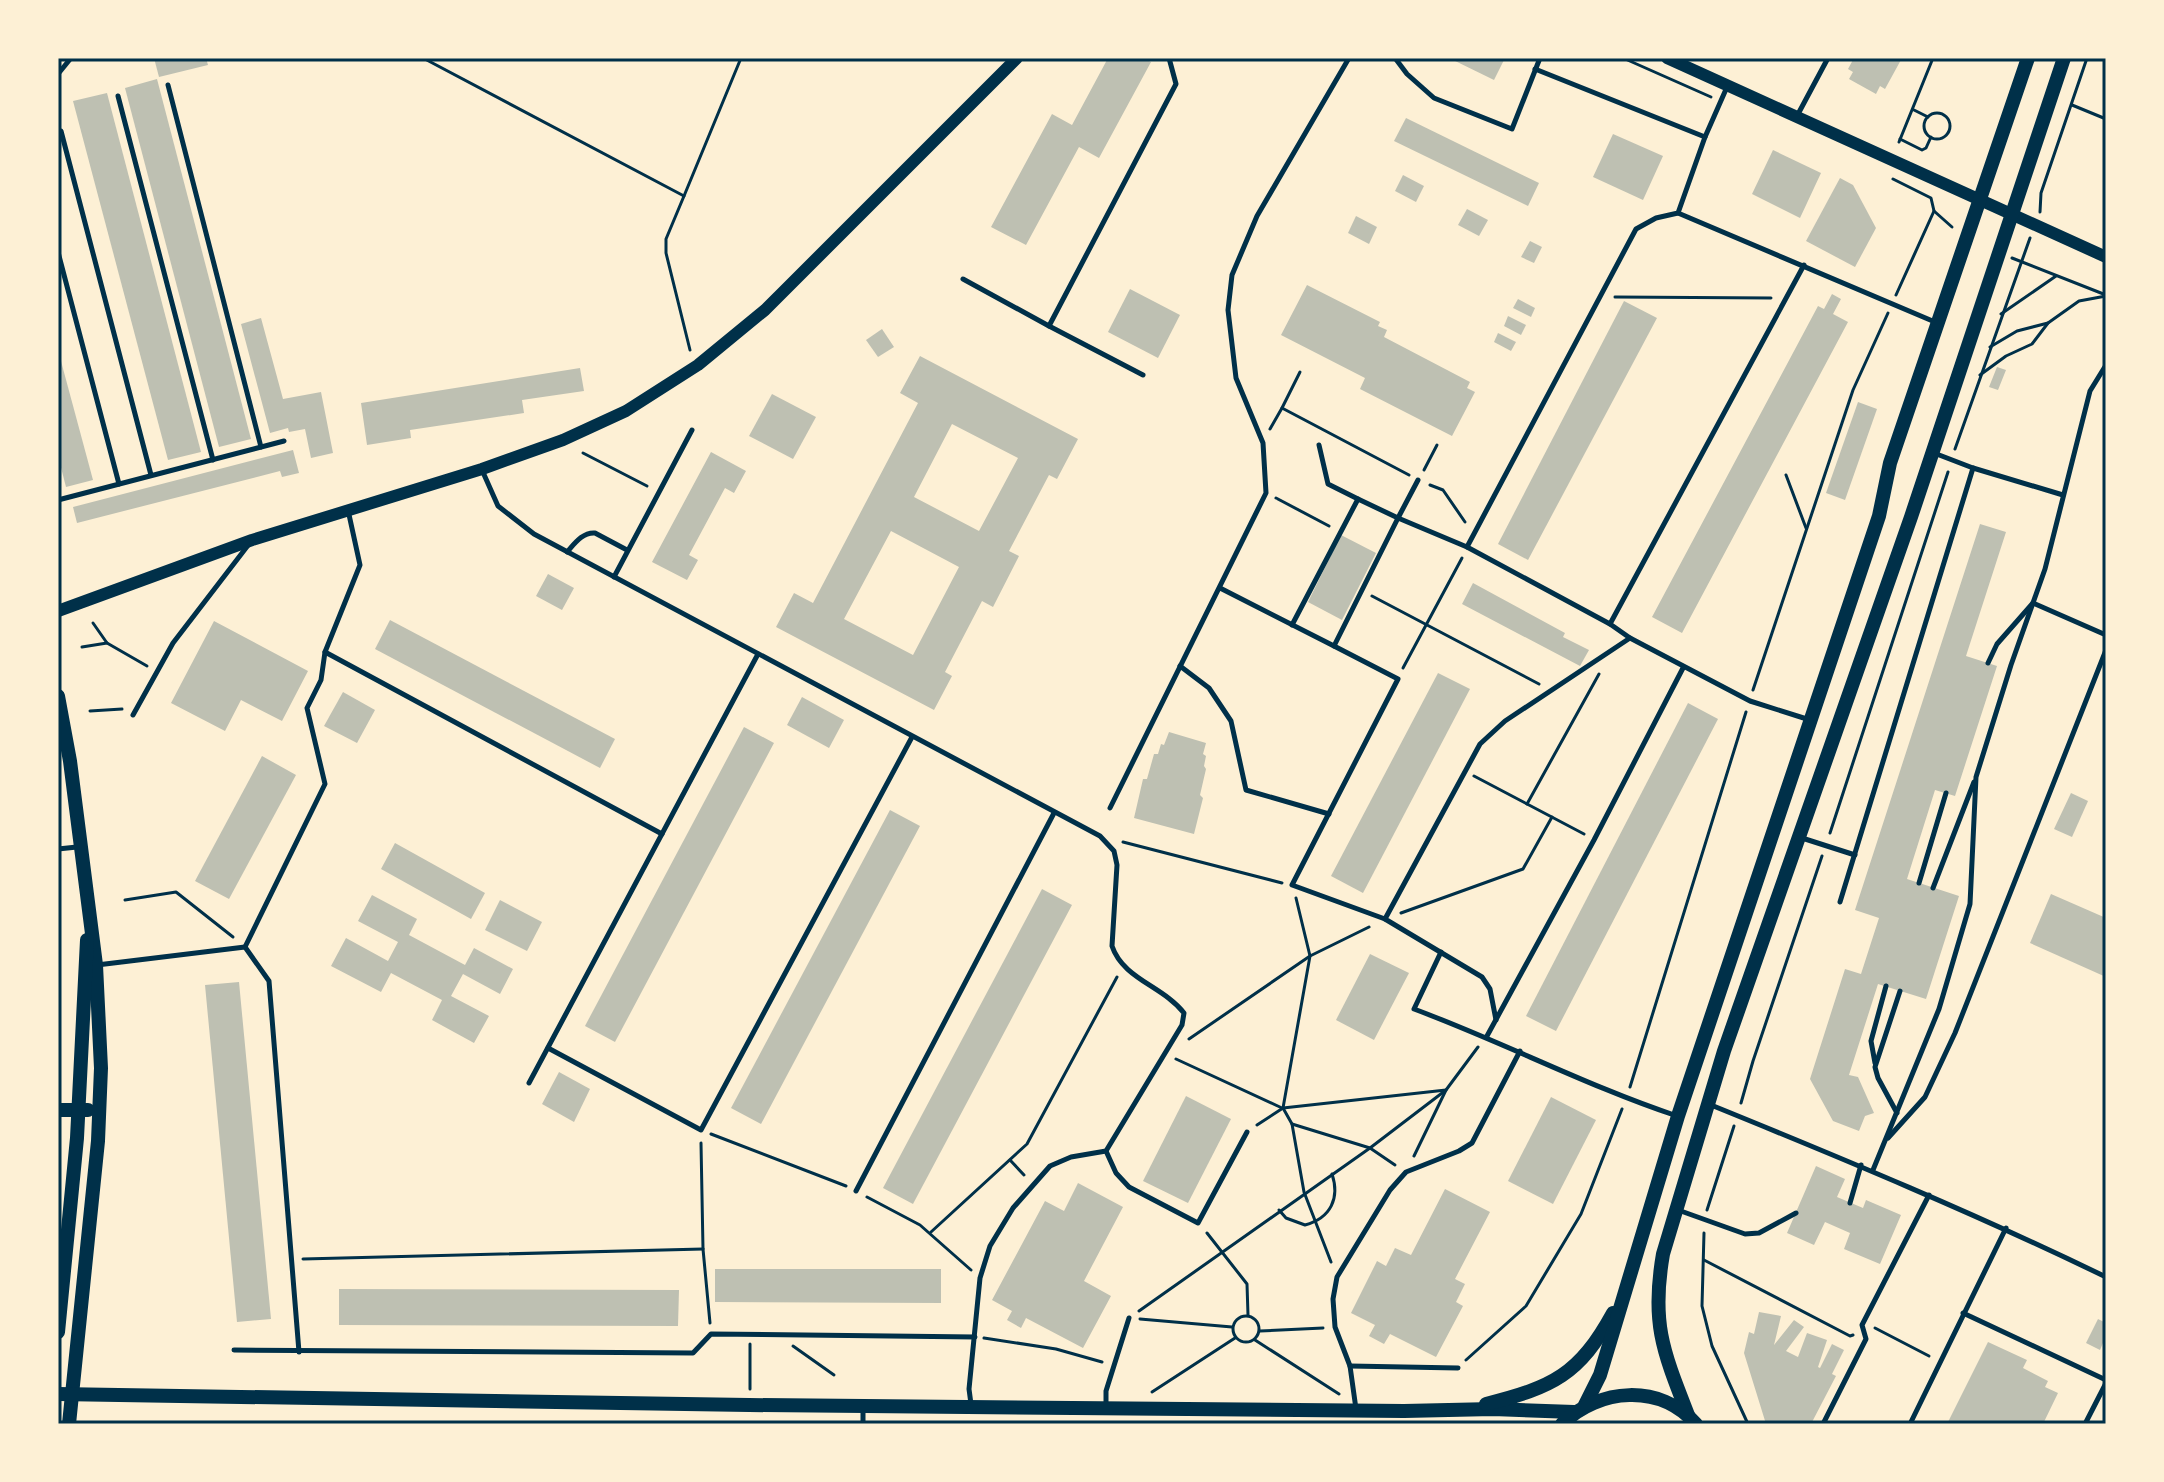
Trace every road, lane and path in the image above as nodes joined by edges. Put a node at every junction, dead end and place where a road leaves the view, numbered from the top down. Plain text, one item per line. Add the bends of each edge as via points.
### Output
1 (71, 58) edge
2 (423, 58) edge
3 (741, 58) edge
4 (1017, 58) edge
5 (1169, 58) edge
6 (1349, 58) edge
7 (1395, 58) edge
8 (1540, 58) edge
9 (1623, 58) edge
10 (1667, 58) edge
11 (1828, 58) edge
12 (1933, 58) edge
13 (2028, 58) edge
14 (2064, 58) edge
15 (2087, 58) edge
16 (1535, 69) junction
17 (58, 74) edge
18 (168, 85) dead end
19 (1728, 86) junction
20 (118, 96) dead end
21 (1721, 101) junction
22 (2071, 105) junction
23 (1912, 109) junction
24 (1797, 117) junction
25 (1928, 117) junction
26 (2106, 119) edge
27 (58, 132) edge
28 (1705, 137) junction
29 (1931, 137) junction
30 (1883, 174) dead end
31 (684, 196) junction
32 (1980, 199) junction
33 (1934, 211) junction
34 (1678, 213) junction
35 (2012, 214) junction
36 (2035, 225) junction
37 (1968, 235) junction
38 (2000, 251) junction
39 (58, 252) edge
40 (2106, 257) edge
41 (2020, 261) junction
42 (1804, 265) junction
43 (2056, 276) junction
44 (963, 279) dead end
45 (2106, 296) edge
46 (1602, 297) junction
47 (1787, 298) junction
48 (1892, 305) junction
49 (2001, 314) junction
50 (2048, 323) junction
51 (1938, 324) junction
52 (1049, 326) junction
53 (1990, 347) junction
54 (690, 350) dead end
55 (2106, 365) edge
56 (1300, 372) dead end
57 (1143, 375) dead end
58 (1980, 375) junction
59 (1282, 408) junction
60 (692, 430) dead end
61 (284, 441) dead end
62 (1263, 443) junction
63 (1319, 445) dead end
64 (1437, 445) dead end
65 (261, 447) junction
66 (1933, 452) junction
67 (583, 453) dead end
68 (213, 460) junction
69 (1952, 460) junction
70 (1973, 468) junction
71 (482, 469) junction
72 (151, 475) junction
73 (1786, 475) dead end
74 (1418, 480) junction
75 (119, 484) junction
76 (658, 492) junction
77 (1266, 493) junction
78 (2063, 495) junction
79 (1358, 499) junction
80 (58, 500) edge
81 (348, 509) junction
82 (1398, 518) junction
83 (1806, 530) junction
84 (1339, 532) junction
85 (1474, 534) junction
86 (252, 540) junction
87 (1467, 547) junction
88 (627, 550) junction
89 (567, 552) junction
90 (614, 577) junction
91 (1220, 588) junction
92 (1362, 590) junction
93 (2033, 603) junction
94 (58, 611) edge
95 (93, 623) dead end
96 (1426, 624) junction
97 (1610, 624) junction
98 (1292, 625) junction
99 (2106, 635) edge
100 (1630, 638) junction
101 (107, 643) junction
102 (1334, 646) junction
103 (82, 647) dead end
104 (1613, 650) junction
105 (2106, 650) edge
106 (325, 652) junction
107 (758, 654) junction
108 (1988, 663) dead end
109 (1180, 666) junction
110 (1683, 668) junction
111 (157, 672) junction
112 (1398, 679) junction
113 (1552, 691) junction
114 (58, 696) edge
115 (1750, 701) junction
116 (138, 707) junction
117 (90, 711) dead end
118 (133, 715) dead end
119 (1810, 721) junction
120 (912, 737) junction
121 (1465, 772) junction
122 (1976, 777) junction
123 (1946, 793) dead end
124 (1527, 804) junction
125 (1110, 808) dead end
126 (1054, 813) junction
127 (1329, 814) junction
128 (1552, 817) junction
129 (662, 834) junction
130 (1100, 836) junction
131 (1801, 837) junction
132 (1594, 840) junction
133 (82, 846) junction
134 (1826, 846) junction
135 (58, 849) edge
136 (1855, 855) junction
137 (1919, 883) dead end
138 (1292, 885) junction
139 (1933, 888) dead end
140 (125, 900) dead end
141 (1840, 902) dead end
142 (1385, 919) junction
143 (89, 920) junction
144 (245, 947) junction
145 (1441, 952) junction
146 (1310, 956) junction
147 (96, 965) junction
148 (1124, 967) junction
149 (1886, 986) dead end
150 (1900, 991) dead end
151 (1496, 1020) junction
152 (1487, 1036) junction
153 (548, 1048) junction
154 (1520, 1051) junction
155 (1166, 1054) junction
156 (1875, 1067) junction
157 (529, 1083) dead end
158 (1446, 1090) junction
159 (1626, 1099) junction
160 (1707, 1104) junction
161 (1283, 1108) junction
162 (58, 1110) edge
163 (79, 1110) junction
164 (100, 1110) junction
165 (1897, 1113) junction
166 (1678, 1116) junction
167 (1738, 1116) junction
168 (1292, 1124) junction
169 (701, 1130) junction
170 (1247, 1132) joint
171 (1885, 1142) junction
172 (1370, 1148) junction
173 (1106, 1151) junction
174 (1010, 1160) junction
175 (1861, 1165) junction
176 (1873, 1170) junction
177 (1406, 1172) junction
178 (1332, 1174) junction
179 (1032, 1184) junction
180 (856, 1191) dead end
181 (1304, 1192) junction
182 (1929, 1195) junction
183 (1850, 1203) dead end
184 (1279, 1210) junction
185 (1677, 1210) junction
186 (1796, 1213) dead end
187 (1704, 1219) junction
188 (1316, 1222) junction
189 (1198, 1223) junction
190 (2006, 1228) junction
191 (930, 1233) dead end
192 (703, 1249) junction
193 (1223, 1251) junction
194 (291, 1260) junction
195 (1704, 1260) junction
196 (1337, 1277) junction
197 (2106, 1277) edge
198 (1626, 1288) junction
199 (1963, 1313) junction
200 (1248, 1315) junction
201 (1129, 1318) junction
202 (1232, 1327) junction
203 (1335, 1327) junction
204 (1260, 1331) junction
205 (1864, 1331) junction
206 (58, 1332) edge
207 (711, 1334) junction
208 (750, 1335) junction
209 (776, 1335) junction
210 (975, 1337) junction
211 (1235, 1338) junction
212 (1255, 1340) junction
213 (234, 1350) dead end
214 (299, 1352) junction
215 (1940, 1362) junction
216 (1114, 1365) junction
217 (1350, 1366) junction
218 (1458, 1368) joint
219 (834, 1375) dead end
220 (2106, 1381) edge
221 (1152, 1392) dead end
222 (65, 1394) edge
223 (1340, 1395) dead end
224 (749, 1405) junction
225 (863, 1405) junction
226 (971, 1407) junction
227 (1106, 1408) junction
228 (1580, 1409) junction
229 (1356, 1410) junction
230 (1467, 1410) junction
231 (1692, 1419) edge
232 (69, 1424) edge
233 (863, 1424) edge
234 (1562, 1424) edge
235 (1748, 1424) edge
236 (1823, 1424) edge
237 (1910, 1424) edge
238 (2085, 1424) edge

1 - 17 lane
2 - 31 path
3 - 31 path
4 - 71 street via 765,310 698,365 626,411
5 - 52 lane via 1176,84
6 - 62 lane via 1257,216 1232,275 1228,310 1236,378
7 - 16 lane via 1434,98 1512,129
8 - 16 lane
9 - 21 path
10 - 19 street
11 - 24 lane
12 - 23 path
13 - 32 main road
14 - 35 main road
15 - 22 path
16 - 28 lane
18 - 65 lane
19 - 21 lane
19 - 24 street
20 - 68 lane
21 - 28 lane
22 - 26 path
22 - 36 path
23 - 25 path
23 - 29 path via 1900,141 1922,150
24 - 32 street
25 - 29 path via 1925,129
25 - 29 path via 1942,115 1950,125 1945,137
27 - 72 lane
28 - 34 lane
30 - 33 path via 1931,198
31 - 54 path via 666,239 666,253
32 - 35 street
32 - 37 main road
33 - 37 path
33 - 48 path
34 - 42 lane
34 - 46 lane via 1636,229
35 - 36 street
35 - 38 main road
36 - 40 street
36 - 41 path
37 - 51 main road
38 - 41 path
38 - 66 main road
39 - 75 lane
41 - 43 path
41 - 49 path
42 - 47 lane
42 - 48 lane
43 - 45 path
43 - 49 path
44 - 52 lane
45 - 50 path via 2079,301
46 - 47 path
46 - 85 lane
47 - 97 lane
48 - 51 lane
48 - 83 path via 1853,390
49 - 53 path
50 - 53 path via 2017,331
50 - 58 path via 2032,344
51 - 119 main road
52 - 57 lane
53 - 58 path
55 - 78 lane via 2090,391
56 - 59 path
58 - 69 path
59 - 62 path
59 - 74 path
60 - 76 lane
61 - 65 lane
62 - 77 lane
63 - 79 lane via 1328,484
64 - 74 path
65 - 68 lane
66 - 69 lane
66 - 131 main road
67 - 76 path
68 - 72 lane
69 - 70 lane
69 - 134 path
70 - 78 lane
70 - 136 lane
71 - 81 street
71 - 89 lane via 498,506
72 - 75 lane
73 - 83 path
74 - 82 lane
74 - 85 path via 1443,490
75 - 80 lane
76 - 88 lane
77 - 84 path
77 - 91 lane
78 - 93 lane
79 - 82 lane
79 - 84 lane
81 - 86 street
81 - 106 lane via 360,565
82 - 87 lane
82 - 92 lane
83 - 115 path
84 - 98 lane
85 - 87 lane
86 - 94 street
86 - 111 lane
87 - 96 path
87 - 97 lane
88 - 89 lane via 590,532
88 - 90 lane
89 - 90 lane
90 - 107 lane
91 - 98 lane
91 - 109 lane
92 - 96 path
92 - 102 lane
93 - 99 lane
93 - 108 lane via 1997,644
93 - 122 lane
95 - 101 path
96 - 112 path
96 - 113 path
97 - 100 lane
98 - 102 lane
100 - 104 lane
100 - 110 lane
101 - 103 path
101 - 111 path
102 - 112 lane
104 - 113 lane
104 - 124 path
105 - 171 lane via 1949,1046 1925,1097
106 - 129 lane
106 - 144 lane via 321,680 307,708 325,784
107 - 120 lane
107 - 129 lane
109 - 125 lane
109 - 127 lane via 1209,688 1231,721 1246,790
110 - 115 lane
110 - 132 lane
111 - 116 lane
112 - 127 lane
113 - 121 lane via 1480,744
114 - 133 main road
115 - 119 lane
115 - 159 path
116 - 117 path
116 - 118 lane
119 - 166 main road
120 - 126 lane
120 - 169 lane
121 - 124 path
121 - 142 lane
122 - 139 lane
122 - 165 lane via 1970,904 1939,1009
123 - 137 lane
124 - 128 path
126 - 130 lane
126 - 180 lane
127 - 138 lane
128 - 132 path
128 - 142 path via 1523,869
129 - 153 lane
130 - 138 path
130 - 148 lane via 1114,851 1117,865 1112,946
131 - 134 lane
131 - 160 main road
132 - 151 lane
133 - 135 lane
133 - 143 main road
134 - 136 lane
134 - 167 path
136 - 141 lane
138 - 142 lane
138 - 146 path
140 - 144 path via 176,892
142 - 145 lane
142 - 146 path
143 - 147 main road
143 - 163 main road
144 - 147 lane
144 - 194 lane via 269,981
145 - 151 lane via 1482,977
145 - 152 lane via 1414,1009
146 - 155 path
146 - 161 path
147 - 164 main road
148 - 155 lane via 1175,1001 1184,1013
148 - 174 path via 1027,1144
149 - 156 lane via 1871,1041
150 - 156 lane
151 - 152 lane
152 - 154 lane
152 - 158 path
153 - 157 lane
153 - 169 lane
154 - 159 lane
154 - 177 lane via 1472,1143
155 - 161 path
155 - 173 lane
156 - 165 lane
158 - 161 path
158 - 172 path
158 - 177 path
159 - 166 lane
159 - 218 path via 1581,1214 1526,1306
160 - 167 lane
160 - 185 main road
161 - 168 path
161 - 170 path
162 - 163 main road
163 - 164 main road
163 - 206 main road
164 - 222 main road
165 - 171 lane
166 - 198 main road
167 - 175 lane
167 - 187 path
168 - 172 path
168 - 181 path
169 - 192 path
170 - 189 lane
171 - 176 lane
172 - 177 path
172 - 178 path
173 - 179 lane via 1050,1166
173 - 189 lane via 1129,1187
174 - 179 path
174 - 191 path
175 - 176 lane
175 - 183 lane
176 - 182 lane
177 - 196 lane
178 - 181 path
178 - 188 path via 1335,1198
179 - 210 lane via 984,1261
181 - 184 path
181 - 188 path
182 - 190 lane
182 - 205 lane via 1862,1325
184 - 188 path via 1295,1222
184 - 193 path
185 - 187 lane
185 - 231 main road via 1657,1286 1657,1319 1667,1360
186 - 187 lane via 1759,1233 1745,1234
187 - 195 path
188 - 196 path
189 - 193 path
190 - 197 lane
190 - 199 lane
192 - 194 path
192 - 207 path
193 - 200 path via 1247,1284
193 - 201 path
194 - 214 lane
195 - 205 path via 1850,1336
195 - 235 path via 1702,1306 1712,1346
196 - 203 lane
198 - 228 main road via 1600,1375
198 - 230 main road via 1599,1338 1562,1377 1532,1392
199 - 215 lane
199 - 220 lane
200 - 202 path via 1237,1318
200 - 204 path via 1257,1320
201 - 202 path
201 - 216 lane
202 - 211 path
203 - 204 path
203 - 217 lane
204 - 212 path
205 - 215 path via 1875,1328
205 - 236 lane via 1866,1339
207 - 208 lane
207 - 214 lane via 693,1353
208 - 209 lane
208 - 224 path
209 - 210 lane
209 - 219 path
210 - 216 path via 1056,1349
210 - 226 lane
211 - 212 path via 1244,1343
211 - 221 path
212 - 223 path
213 - 214 lane
215 - 237 lane
216 - 227 lane
217 - 218 lane
217 - 229 lane
220 - 238 lane
222 - 224 main road
222 - 232 main road
224 - 225 main road
225 - 226 main road
225 - 233 lane
226 - 227 main road
227 - 229 main road
228 - 230 main road
228 - 231 main road via 1611,1396 1638,1394 1664,1401
228 - 234 main road
229 - 230 main road

